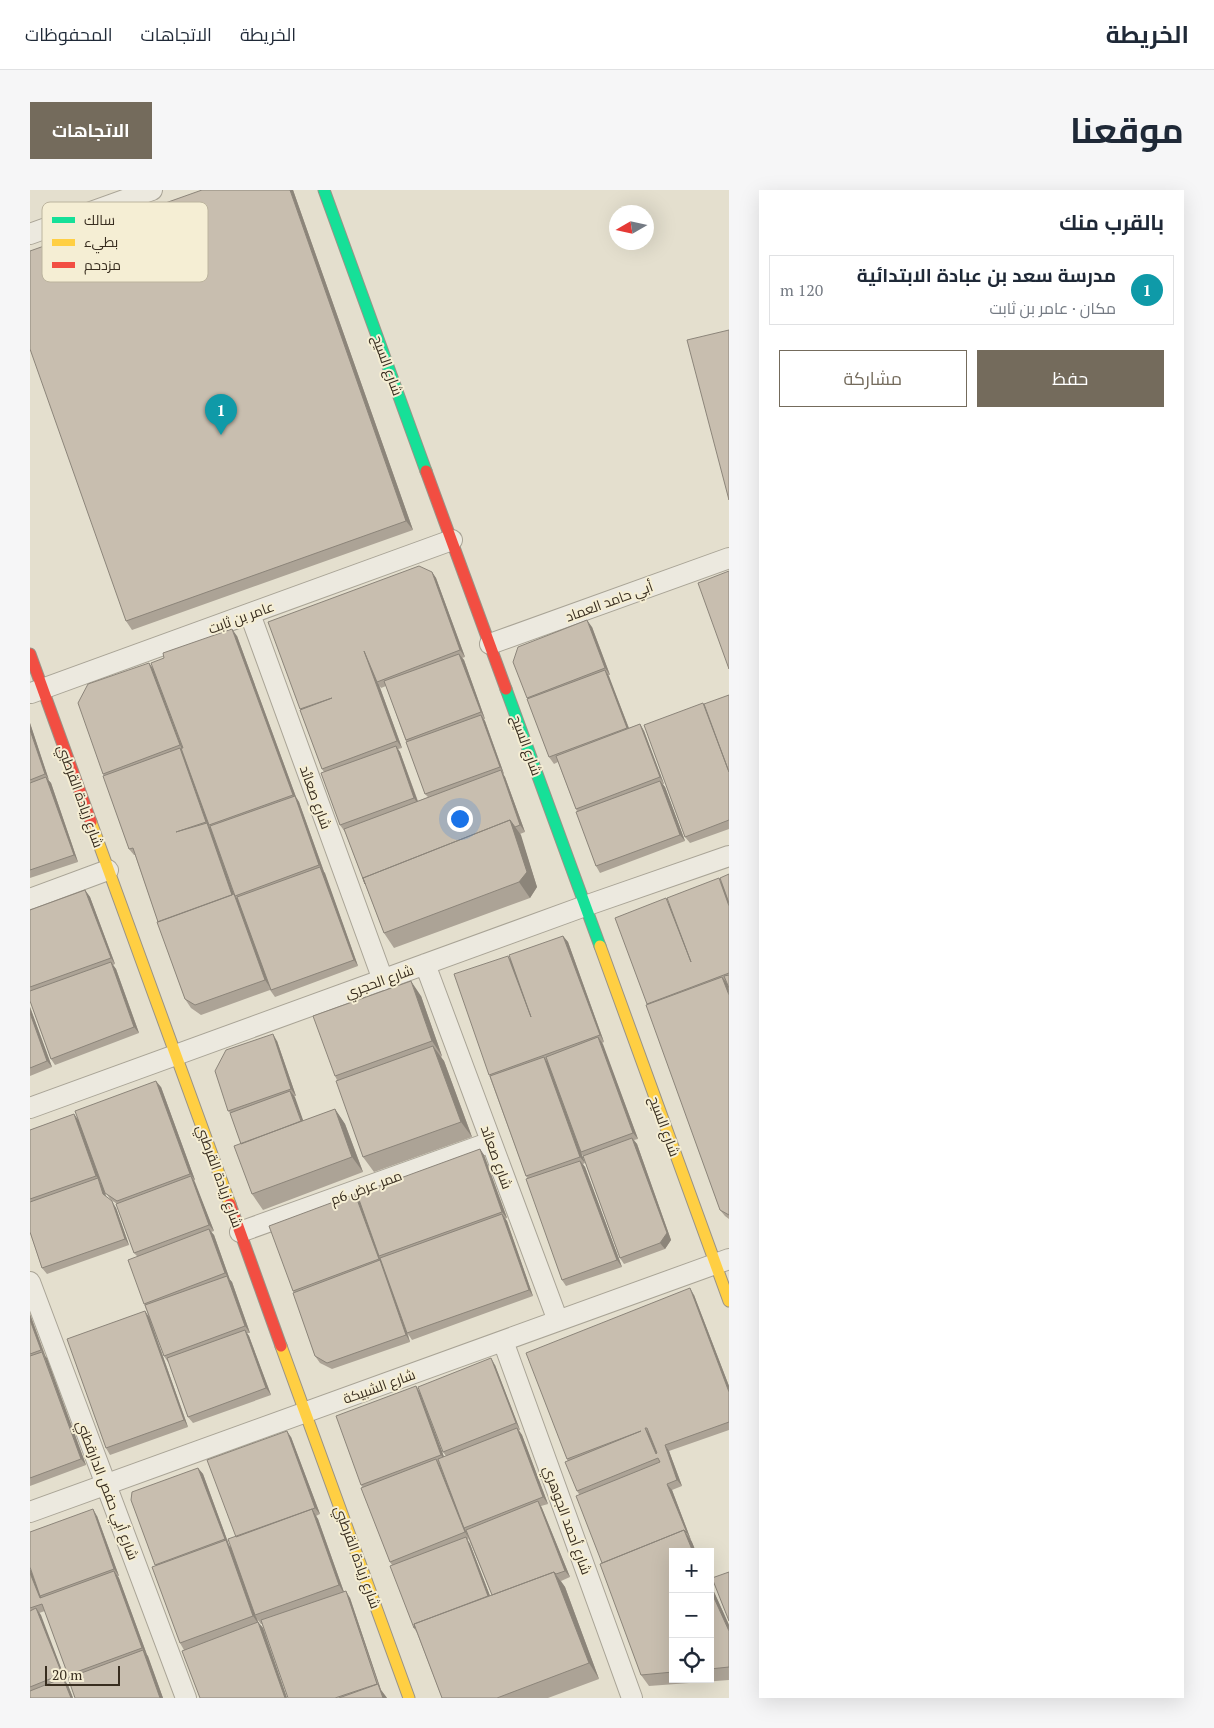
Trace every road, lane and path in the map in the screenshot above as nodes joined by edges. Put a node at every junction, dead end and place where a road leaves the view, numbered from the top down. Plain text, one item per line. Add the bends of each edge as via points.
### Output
1 (152, 190) edge
2 (324, 190) edge
3 (119, 202) edge
4 (42, 230) edge
5 (30, 234) edge
6 (452, 540) junction
7 (729, 558) edge
8 (250, 614) junction
9 (490, 644) junction
10 (30, 654) edge
11 (36, 691) edge
12 (729, 856) edge
13 (108, 870) junction
14 (30, 899) edge
15 (585, 906) junction
16 (425, 964) junction
17 (383, 980) junction
18 (176, 1055) junction
19 (30, 1108) edge
20 (491, 1142) junction
21 (240, 1232) junction
22 (722, 1262) edge
23 (30, 1282) edge
24 (729, 1300) edge
25 (558, 1321) junction
26 (503, 1341) junction
27 (306, 1413) junction
28 (106, 1485) junction
29 (30, 1512) edge
30 (186, 1698) edge
31 (409, 1698) edge
32 (632, 1698) edge

1 - 3 street
2 - 6 street, شارع السيح
4 - 5 street
6 - 8 street, عامر بن ثابت
6 - 9 street, شارع السيح
7 - 9 street, أبي حامد العماد
8 - 11 street, عامر بن ثابت
8 - 17 street, شارع صعائد
9 - 15 street, شارع السيح
10 - 11 street, شارع زيادة القرطبي
11 - 13 street, شارع زيادة القرطبي
12 - 15 street, شارع الحجري
13 - 14 street
13 - 18 street, شارع زيادة القرطبي
15 - 16 street, شارع الحجري
15 - 22 street, شارع السيح
16 - 17 street, شارع الحجري
16 - 20 street, شارع صعائد
17 - 18 street, شارع الحجري
18 - 19 street, شارع الحجري
18 - 21 street, شارع زيادة القرطبي
20 - 21 street, ممر عرض 6م
20 - 25 street, شارع صعائد
21 - 27 street, شارع زيادة القرطبي
22 - 24 street, شارع السيح
22 - 25 street, شارع الشبيكة
23 - 28 street, شارع أبي حفص الدارقطني
25 - 26 street, شارع الشبيكة
26 - 27 street, شارع الشبيكة
26 - 32 street, شارع أحمد الجوهري
27 - 28 street, شارع الشبيكة
27 - 31 street, شارع زيادة القرطبي
28 - 29 street, شارع الشبيكة
28 - 30 street, شارع أبي حفص الدارقطني

